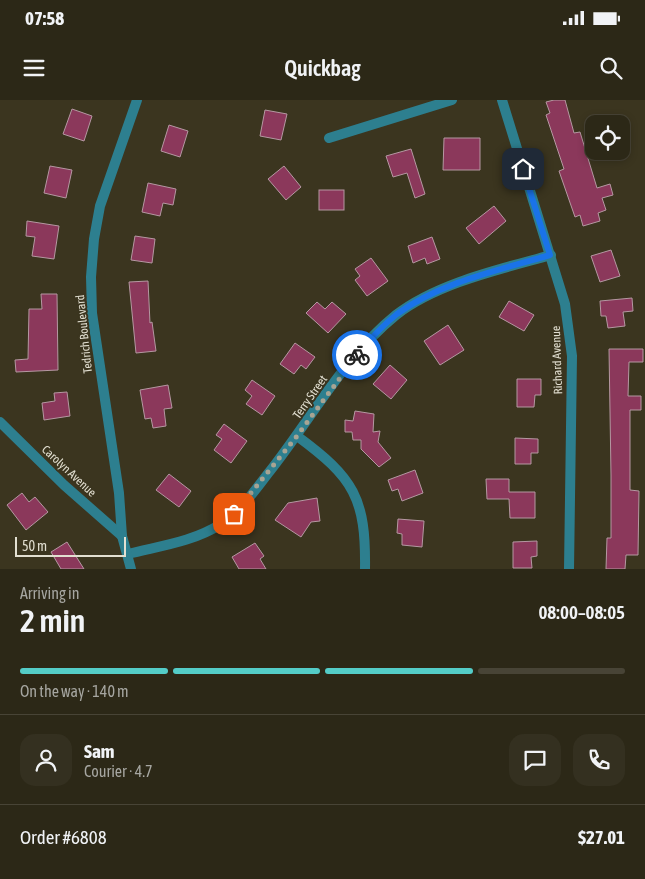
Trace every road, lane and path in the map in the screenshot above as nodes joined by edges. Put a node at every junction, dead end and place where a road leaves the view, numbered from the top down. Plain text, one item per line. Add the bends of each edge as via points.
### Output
1 (137, 100) edge
2 (452, 100) edge
3 (502, 100) edge
4 (329, 138) dead end
5 (550, 255) junction
6 (0, 422) edge
7 (297, 436) junction
8 (122, 536) junction
9 (128, 554) junction
10 (132, 569) edge
11 (365, 569) edge
12 (569, 569) edge

1 - 8 street, Tedrich Boulevard via 100,206 91,277 92,313 119,493
2 - 4 street
3 - 5 street, Richard Avenue
5 - 7 street, Terry Street via 442,289 397,314 348,365
5 - 12 street, Richard Avenue via 565,304 572,356
6 - 8 street, Carolyn Avenue
7 - 9 street, Terry Street via 246,502 222,523 186,540
7 - 11 street via 327,458 354,491 363,518
8 - 9 street, Tedrich Boulevard
9 - 10 street, Tedrich Boulevard

